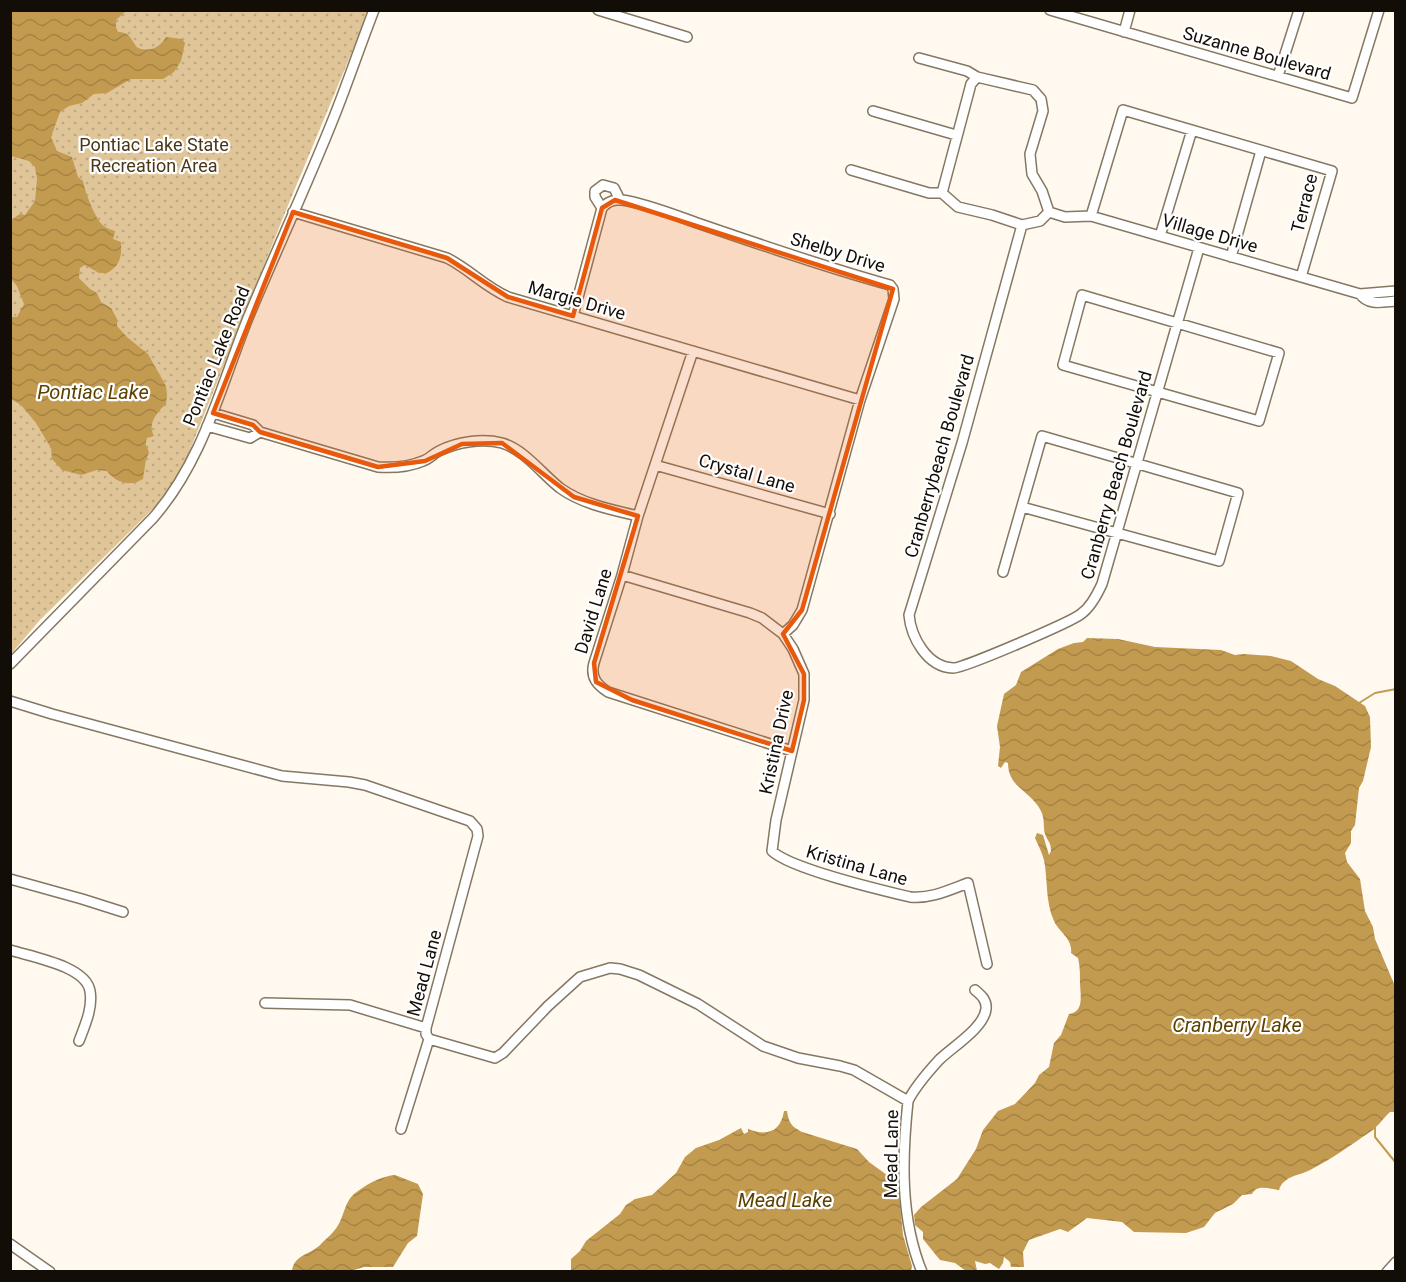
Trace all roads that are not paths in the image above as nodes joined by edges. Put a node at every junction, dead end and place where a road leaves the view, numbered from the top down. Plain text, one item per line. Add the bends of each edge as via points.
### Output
1 (374, 10) edge
2 (598, 10) edge
3 (1050, 10) edge
4 (1130, 10) edge
5 (1299, 10) edge
6 (1379, 10) edge
7 (1124, 32) junction
8 (687, 36) dead end
9 (920, 58) dead end
10 (1278, 76) junction
11 (977, 77) junction
12 (873, 111) dead end
13 (1192, 130) junction
14 (956, 135) junction
15 (1261, 151) junction
16 (851, 170) dead end
17 (942, 193) junction
18 (620, 200) junction
19 (602, 208) junction
20 (293, 212) junction
21 (1049, 212) junction
22 (1090, 216) junction
23 (1022, 225) junction
24 (1160, 236) junction
25 (1199, 248) junction
26 (1231, 257) junction
27 (1301, 277) junction
28 (1395, 291) edge
29 (1360, 294) junction
30 (1395, 302) edge
31 (573, 316) junction
32 (1178, 323) junction
33 (693, 351) junction
34 (1157, 393) junction
35 (860, 400) junction
36 (213, 413) junction
37 (207, 426) junction
38 (260, 432) junction
39 (1137, 464) junction
40 (655, 465) junction
41 (1022, 507) junction
42 (830, 514) junction
43 (638, 516) junction
44 (1117, 533) junction
45 (1003, 572) dead end
46 (622, 575) junction
47 (783, 634) junction
48 (10, 664) edge
49 (961, 667) joint
50 (10, 701) edge
51 (792, 751) junction
52 (773, 853) joint
53 (10, 879) edge
54 (123, 912) dead end
55 (10, 950) edge
56 (987, 964) dead end
57 (975, 990) dead end
58 (265, 1003) dead end
59 (426, 1028) junction
60 (429, 1039) junction
61 (80, 1041) dead end
62 (908, 1101) junction
63 (401, 1129) dead end
64 (10, 1244) edge
65 (1395, 1262) edge
66 (50, 1272) edge
67 (922, 1272) edge
68 (1387, 1272) edge

1 - 20 street, Pontiac Lake Road
2 - 8 street
3 - 7 street, Suzanne Boulevard
4 - 7 street
5 - 10 street
6 - 10 street, Suzanne Boulevard via 1352,98
7 - 10 street, Suzanne Boulevard
9 - 11 street
11 - 14 street via 971,84
11 - 21 street via 1033,90 1041,99 1044,111 1030,154 1032,174
12 - 14 street
13 - 15 street
13 - 22 street via 1122,110
13 - 24 street
14 - 17 street
15 - 26 street
15 - 27 street, Terrace via 1332,171
16 - 17 street via 929,194
17 - 23 street via 958,207
18 - 19 street via 610,201
18 - 19 street via 614,188 603,184 595,191
18 - 35 street, Shelby Drive via 890,285 894,299
19 - 31 street
20 - 31 street, Margie Drive via 447,258 502,294
20 - 36 street, Pontiac Lake Road
21 - 22 street, Village Drive via 1065,217
21 - 23 street via 1040,221
22 - 24 street, Village Drive
23 - 49 street, Cranberrybeach Boulevard via 962,443 909,615 916,640 935,663
24 - 25 street, Village Drive
25 - 26 street, Village Drive
25 - 32 street, Cranberry Beach Boulevard
26 - 27 street, Village Drive
27 - 29 street, Village Drive
28 - 29 street, Village Drive
29 - 30 street, Village Drive via 1375,303
31 - 33 street, Margie Drive
32 - 34 street, Cranberry Beach Boulevard
32 - 34 street via 1082,296 1079,305 1063,365
32 - 34 street via 1279,353 1263,410 1259,421
33 - 35 street, Margie Drive
33 - 40 street, David Lane
34 - 39 street, Cranberry Beach Boulevard
35 - 42 street, Shelby Drive
36 - 37 street, Pontiac Lake Road
36 - 38 street via 253,425
37 - 38 street via 250,438
37 - 48 street, Pontiac Lake Road via 185,476 167,502
38 - 43 street via 393,468 425,461 438,452 475,441 502,443 574,497
39 - 41 street via 1042,436
39 - 44 street, Cranberry Beach Boulevard
39 - 44 street via 1238,493 1219,561
40 - 42 street, Crystal Lane
40 - 43 street, David Lane
41 - 44 street
41 - 45 street
42 - 47 street, Shelby Drive via 802,610
43 - 46 street, David Lane
44 - 49 street, Cranberry Beach Boulevard via 1102,584 1082,614
46 - 47 street, Kristina Drive via 750,613
46 - 51 street, David Lane via 592,670 596,682 608,692
47 - 51 street, Kristina Drive via 804,674 804,700
50 - 59 street, Mead Lane via 282,777 365,785 471,821 478,836
51 - 52 street, Kristina Drive via 771,845
52 - 56 street, Kristina Lane via 809,869 910,897 936,895 968,883
53 - 54 street
55 - 61 street via 79,973 86,981 90,1008
57 - 62 street via 985,1001 984,1015 939,1060
58 - 59 street via 350,1005
59 - 60 street, Mead Lane
60 - 62 street, Mead Lane via 495,1058 580,977 620,969 698,1004 763,1046 854,1070
60 - 63 street
62 - 67 street, Mead Lane via 904,1148 906,1209
64 - 66 street
65 - 68 street

